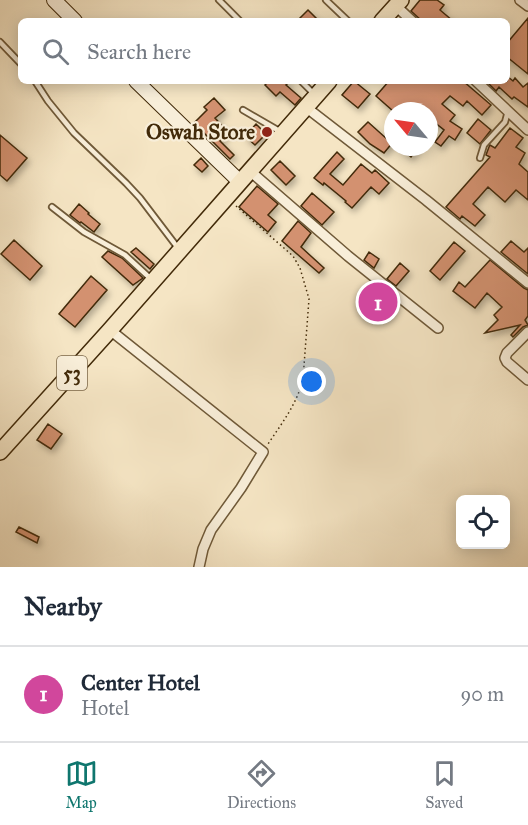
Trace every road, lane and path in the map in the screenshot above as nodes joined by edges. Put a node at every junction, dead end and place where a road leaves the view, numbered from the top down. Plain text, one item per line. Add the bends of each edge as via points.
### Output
1 (54, 0) edge
2 (219, 0) edge
3 (326, 0) edge
4 (520, 0) edge
5 (398, 3) edge
6 (528, 6) edge
7 (72, 18) edge
8 (237, 18) edge
9 (345, 18) edge
10 (385, 18) edge
11 (410, 18) edge
12 (0, 42) edge
13 (18, 61) edge
14 (37, 84) edge
15 (139, 84) edge
16 (302, 84) edge
17 (326, 84) edge
18 (479, 84) edge
19 (311, 102) junction
20 (243, 110) dead end
21 (508, 111) junction
22 (528, 130) edge
23 (284, 134) junction
24 (480, 158) dead end
25 (245, 176) junction
26 (226, 198) junction
27 (52, 207) dead end
28 (180, 250) junction
29 (528, 283) edge
30 (148, 287) junction
31 (438, 328) dead end
32 (110, 330) junction
33 (528, 332) edge
34 (528, 380) edge
35 (0, 452) edge
36 (263, 452) junction
37 (199, 567) edge

1 - 7 main road
2 - 8 lane
3 - 9 lane
4 - 6 street
5 - 10 highway
5 - 11 street
12 - 13 lane
14 - 28 lane via 74,133 126,183
15 - 25 main road
16 - 19 lane
17 - 19 highway, 53
18 - 21 street
19 - 23 highway, 53
19 - 29 street
20 - 23 lane
21 - 22 street
21 - 24 lane via 505,122 484,145
23 - 25 highway, 53
25 - 26 highway, 53
25 - 31 street
26 - 28 highway, 53
26 - 36 path via 293,256 309,299 301,390
27 - 30 lane via 84,232 125,255
28 - 30 highway, 53
30 - 32 highway, 53
32 - 35 highway, 53
32 - 36 street
33 - 34 street via 505,358
36 - 37 street via 211,530

